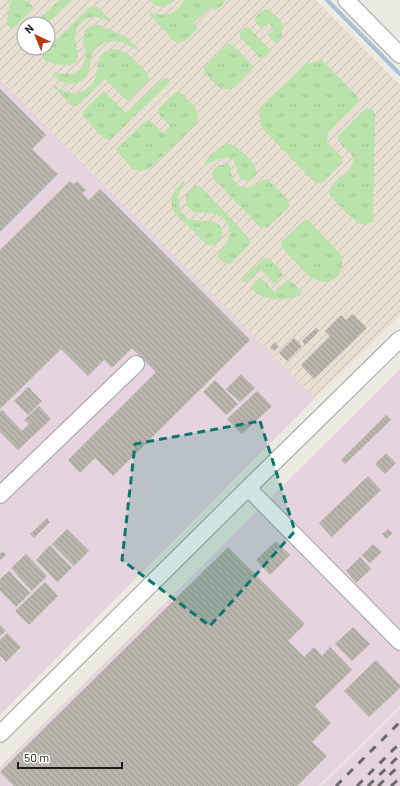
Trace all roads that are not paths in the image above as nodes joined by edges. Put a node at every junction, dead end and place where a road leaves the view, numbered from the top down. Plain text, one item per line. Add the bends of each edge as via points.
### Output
1 (346, 0) edge
2 (400, 55) edge
3 (400, 339) edge
4 (136, 364) dead end
5 (248, 488) junction
6 (0, 495) edge
7 (400, 642) edge
8 (0, 734) edge

1 - 2 street
3 - 5 street
4 - 6 street
5 - 7 street
5 - 8 street

